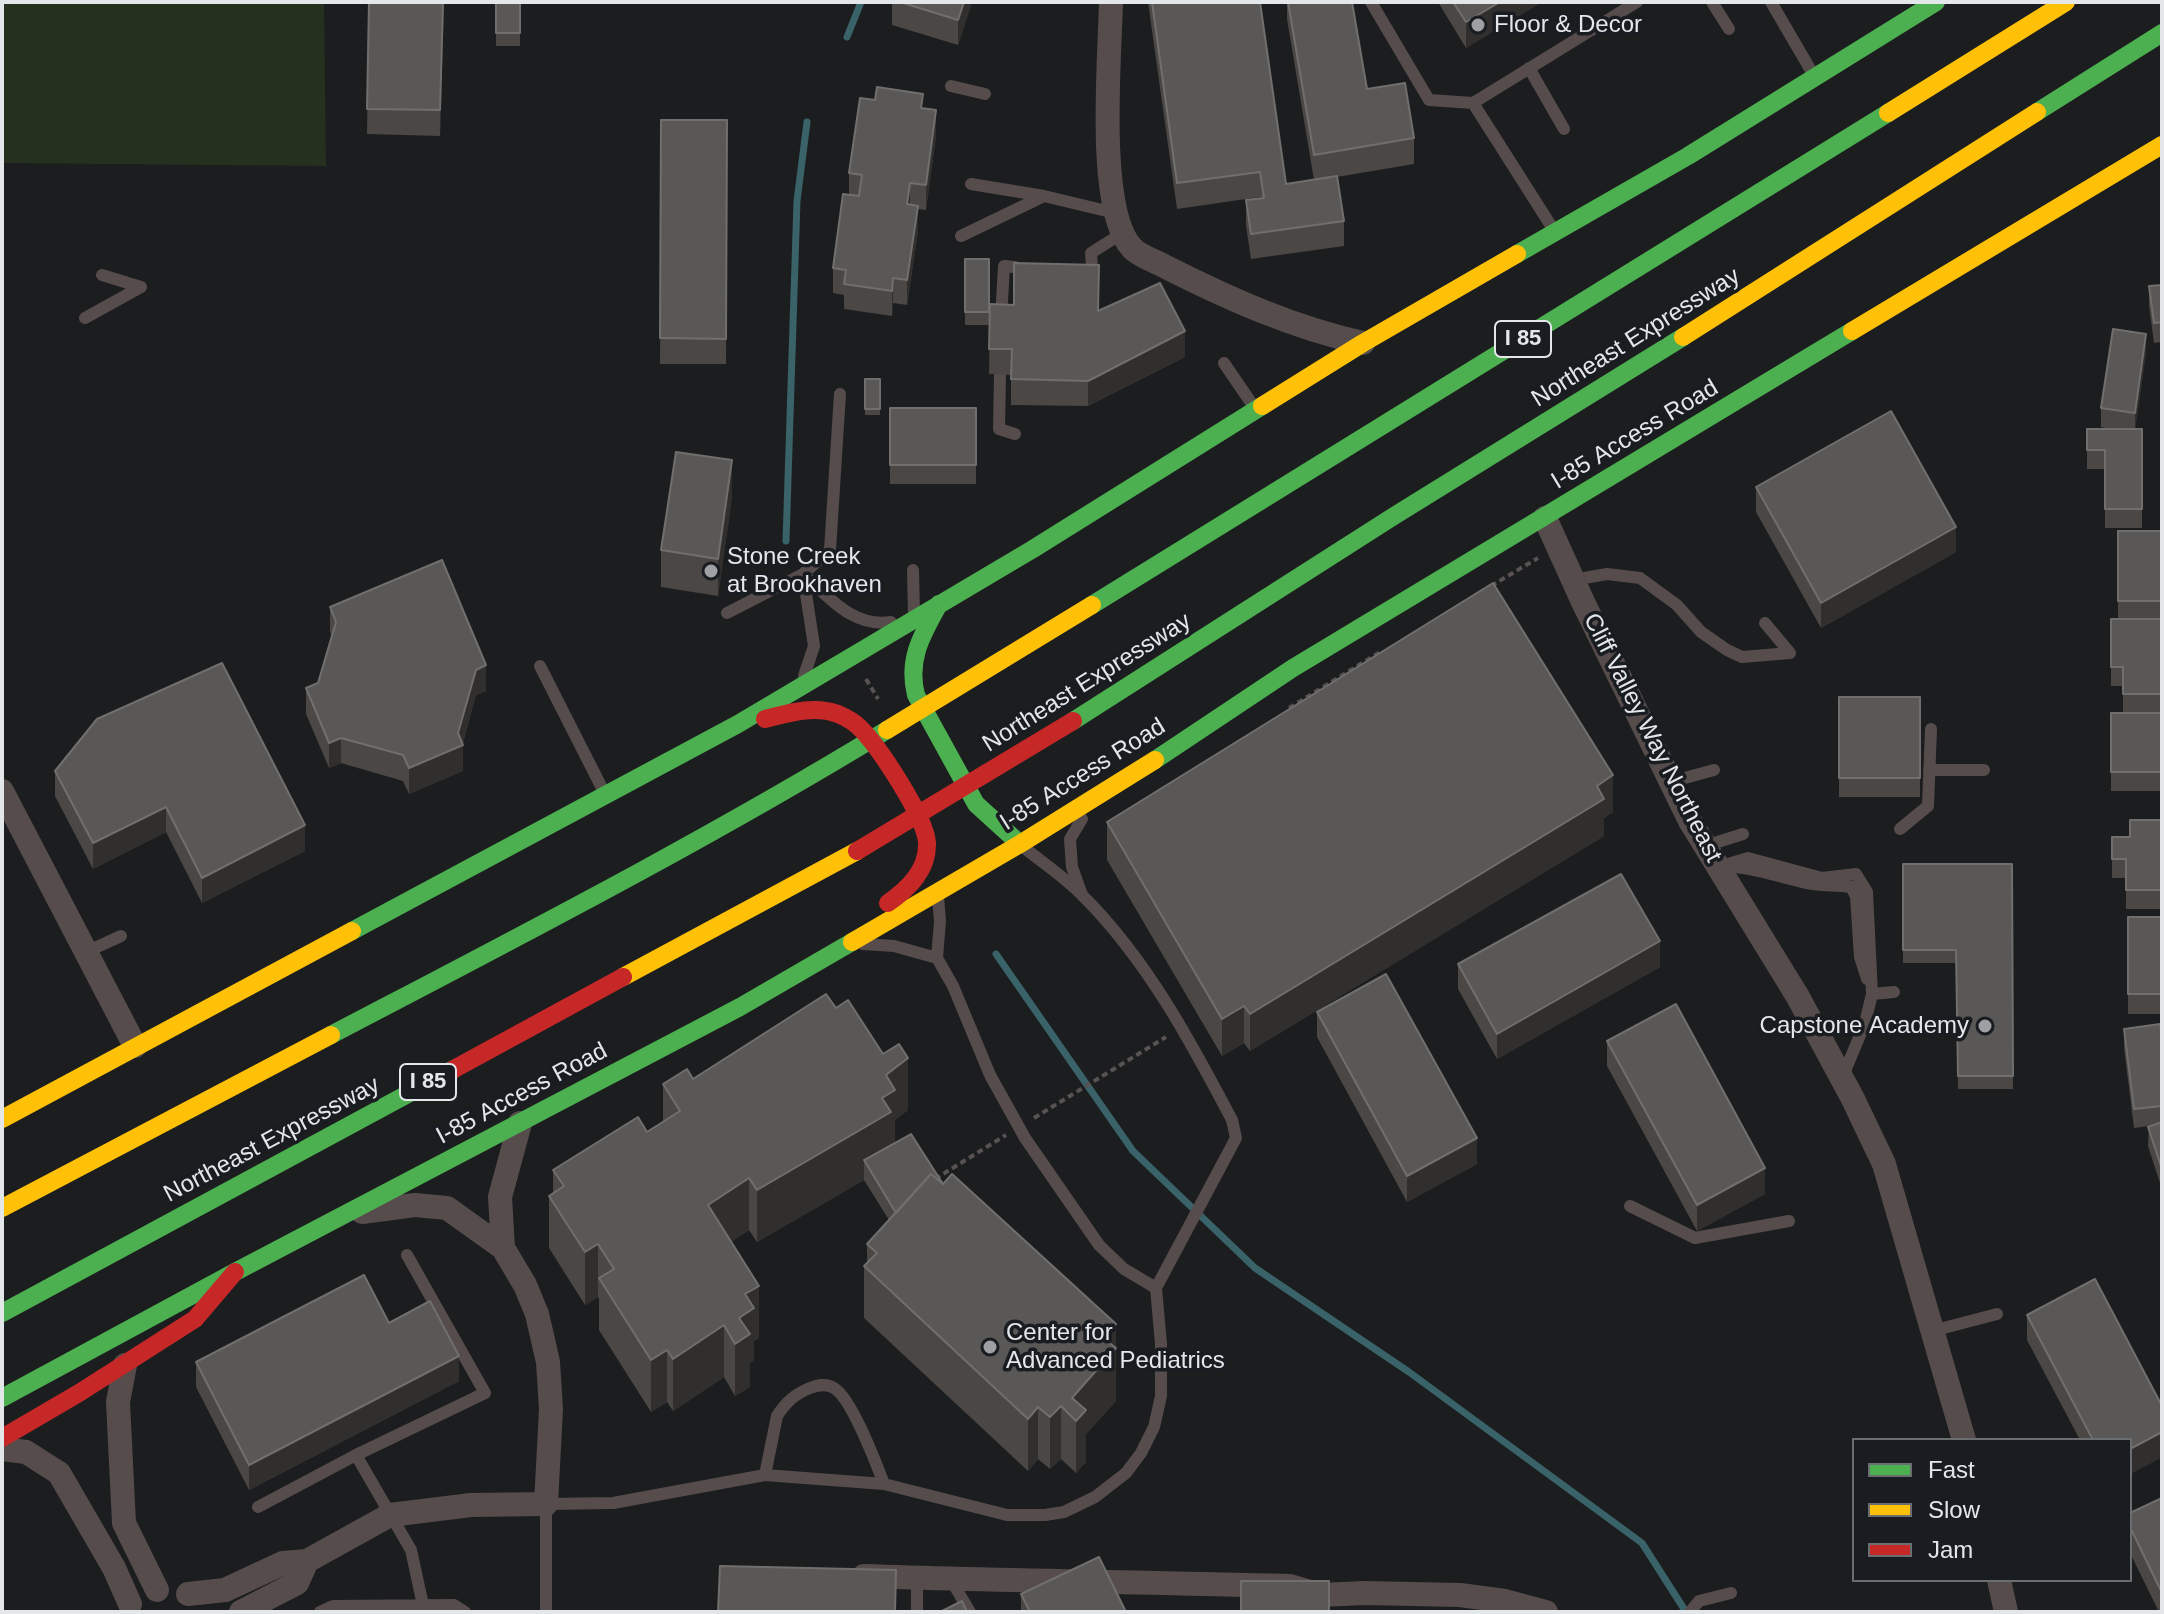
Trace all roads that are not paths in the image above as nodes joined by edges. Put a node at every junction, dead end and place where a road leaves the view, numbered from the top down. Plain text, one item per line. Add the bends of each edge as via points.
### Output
1 (1111, 2) edge
2 (1371, 2) edge
3 (1637, 2) edge
4 (1712, 2) edge
5 (1771, 2) edge
6 (1936, 2) edge
7 (2066, 2) edge
8 (1729, 29) dead end
9 (2162, 33) edge
10 (1529, 68) junction
11 (1815, 77) junction
12 (951, 86) dead end
13 (985, 94) dead end
14 (1473, 103) junction
15 (1564, 129) dead end
16 (2162, 145) edge
17 (971, 184) dead end
18 (1044, 196) junction
19 (1120, 222) junction
20 (1555, 232) junction
21 (961, 236) dead end
22 (1015, 267) edge
23 (1092, 267) edge
24 (102, 275) dead end
25 (85, 318) dead end
26 (1000, 330) edge
27 (1363, 343) junction
28 (1224, 363) dead end
29 (1000, 375) dead end
30 (840, 394) dead end
31 (1256, 410) junction
32 (1015, 434) dead end
33 (1545, 518) junction
34 (913, 570) dead end
35 (803, 574) junction
36 (1573, 580) junction
37 (939, 604) junction
38 (727, 613) dead end
39 (914, 618) junction
40 (1765, 623) dead end
41 (540, 666) dead end
42 (797, 689) junction
43 (738, 724) junction
44 (1931, 729) dead end
45 (1714, 770) dead end
46 (1929, 770) junction
47 (1984, 770) dead end
48 (1670, 782) junction
49 (1109, 790) junction
50 (2, 791) edge
51 (605, 794) junction
52 (976, 804) junction
53 (1900, 829) dead end
54 (1743, 834) dead end
55 (927, 844) junction
56 (1020, 844) junction
57 (1712, 856) junction
58 (938, 890) junction
59 (1082, 895) junction
60 (121, 936) dead end
61 (848, 944) junction
62 (86, 952) junction
63 (937, 958) junction
64 (1894, 992) dead end
65 (1872, 994) junction
66 (740, 1007) junction
67 (135, 1046) junction
68 (1842, 1078) junction
69 (2, 1119) edge
70 (520, 1123) junction
71 (1630, 1206) dead end
72 (2, 1208) edge
73 (344, 1215) junction
74 (1789, 1221) dead end
75 (503, 1248) junction
76 (407, 1255) dead end
77 (235, 1272) junction
78 (1156, 1288) junction
79 (2, 1313) edge
80 (1997, 1314) dead end
81 (1932, 1331) junction
82 (125, 1365) junction
83 (2, 1398) edge
84 (2, 1438) edge
85 (1963, 1438) edge
86 (2, 1449) edge
87 (356, 1455) junction
88 (765, 1475) junction
89 (884, 1484) junction
90 (546, 1504) junction
91 (258, 1507) dead end
92 (390, 1515) junction
93 (307, 1561) junction
94 (841, 1576) edge
95 (917, 1578) junction
96 (951, 1580) junction
97 (1999, 1582) edge
98 (157, 1590) junction
99 (1731, 1593) dead end
100 (188, 1594) junction
101 (423, 1605) junction
102 (127, 1608) edge
103 (208, 1612) edge
104 (241, 1612) edge
105 (320, 1612) edge
106 (465, 1612) edge
107 (546, 1612) edge
108 (917, 1612) edge
109 (970, 1612) edge
110 (1546, 1612) edge
111 (1690, 1612) edge
112 (2006, 1612) edge

1 - 19 street via 1109,160
2 - 14 lane via 1429,100
3 - 10 lane
4 - 8 lane
5 - 11 lane
6 - 11 main road
7 - 72 main road, I 85 via 808,778
9 - 79 main road, Northeast Expressway / I 85 via 1029,749 855,852
10 - 14 lane
10 - 15 lane
11 - 20 main road
12 - 13 lane
14 - 20 lane
16 - 33 main road, I-85 Access Road
17 - 18 lane
18 - 19 lane
18 - 21 lane
19 - 23 lane via 1091,253
19 - 27 street via 1132,249 1210,289 1322,334
20 - 27 main road
22 - 26 lane via 1004,266
24 - 25 lane via 141,287
27 - 31 main road
28 - 31 lane
29 - 32 lane via 999,429
30 - 35 lane via 830,550
31 - 37 main road
33 - 36 street, Cliff Valley Way Northeast
33 - 49 main road, I-85 Access Road via 1293,668
34 - 39 lane
35 - 38 lane
35 - 39 lane via 864,622
35 - 42 lane via 814,646
36 - 40 lane via 1607,574 1640,578 1727,650 1742,657 1790,653
36 - 48 street, Cliff Valley Way Northeast
37 - 39 main road
37 - 52 main road via 912,657 911,677
39 - 42 main road
41 - 51 lane
42 - 43 main road
43 - 51 main road
43 - 55 main road via 808,710 839,714 861,728 923,822
44 - 46 lane
45 - 48 lane
46 - 47 lane
46 - 53 lane via 1928,806
48 - 57 street, Cliff Valley Way Northeast
49 - 52 main road via 1060,808 1023,814
49 - 56 main road, I-85 Access Road
49 - 59 lane via 1070,839
50 - 62 street
51 - 67 main road
52 - 56 main road
54 - 57 lane
55 - 58 lane via 936,860
55 - 66 main road via 919,874 904,892
56 - 58 main road, I-85 Access Road
56 - 59 lane
57 - 65 lane via 1748,858 1822,878 1856,874 1867,892
57 - 68 street, Cliff Valley Way Northeast
58 - 61 main road, I-85 Access Road
58 - 63 lane
59 - 78 lane via 1152,979 1229,1115 1236,1138
60 - 62 lane
61 - 63 lane via 894,946
61 - 66 main road, I-85 Access Road
62 - 67 street
63 - 78 lane via 1025,1138 1099,1245 1124,1269
64 - 65 lane
65 - 68 lane
66 - 70 main road, I-85 Access Road
67 - 69 main road
68 - 81 street, Cliff Valley Way Northeast via 1884,1164
70 - 73 main road, I-85 Access Road
70 - 75 street via 500,1197
71 - 74 lane via 1695,1238
73 - 75 street via 431,1205 447,1208
73 - 77 main road, I-85 Access Road
75 - 90 street via 537,1314 548,1362
76 - 87 lane via 485,1393
77 - 82 main road via 195,1319
77 - 83 main road, I-85 Access Road
78 - 89 lane via 1161,1396 1154,1427 1120,1479 1064,1512 1036,1516 987,1512
80 - 81 lane
81 - 85 street, Cliff Valley Way Northeast
82 - 84 main road
82 - 98 street via 118,1402 124,1523
86 - 102 street via 26,1452 59,1473 114,1568
87 - 91 lane
87 - 92 lane
88 - 89 lane
88 - 89 lane via 777,1416 797,1393 819,1384 837,1390 848,1405
88 - 90 lane via 613,1503
90 - 92 street via 471,1505
90 - 107 lane
92 - 93 street
92 - 101 lane via 411,1550
93 - 100 street via 283,1563 225,1590
93 - 104 street via 297,1583
94 - 95 street
95 - 96 street
95 - 108 lane
96 - 109 lane
96 - 110 street via 1290,1586 1320,1595 1364,1598 1460,1595
97 - 112 street
98 - 100 street
98 - 102 street
99 - 111 lane via 1699,1601
100 - 103 street
101 - 105 lane via 333,1606
101 - 106 lane via 454,1605

